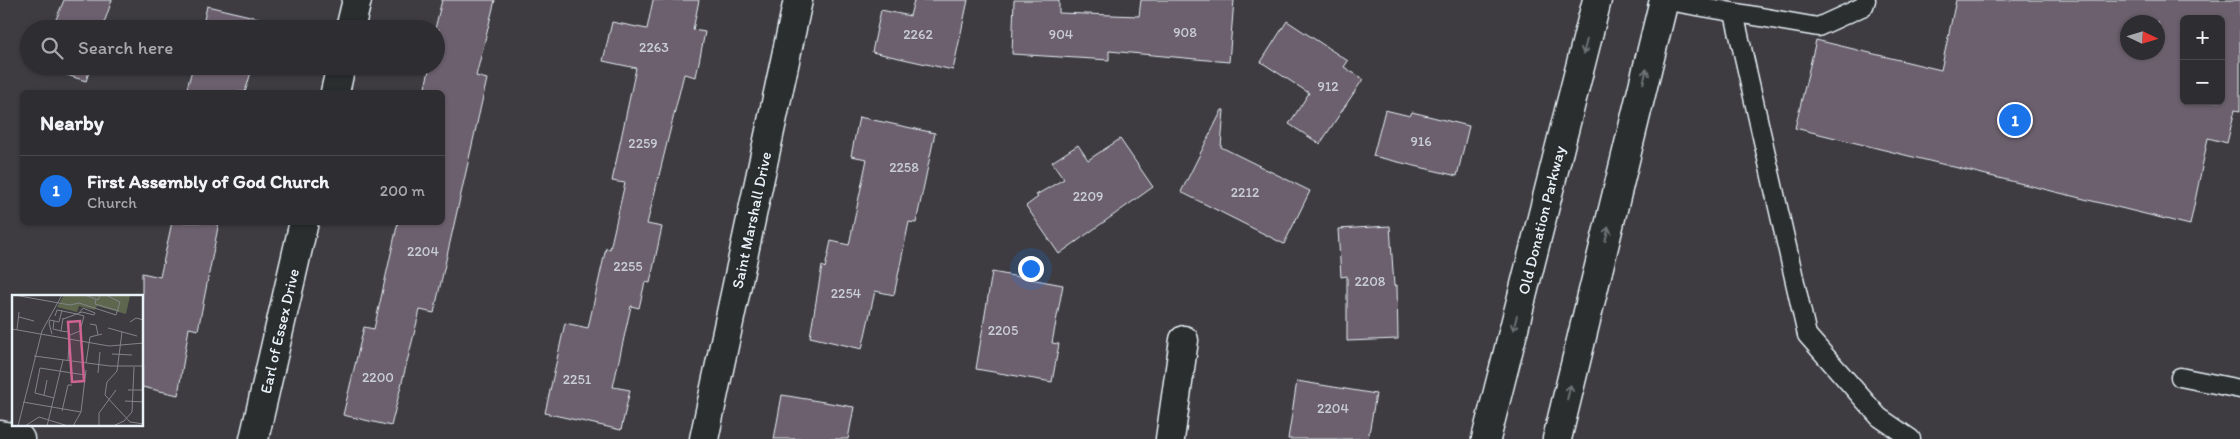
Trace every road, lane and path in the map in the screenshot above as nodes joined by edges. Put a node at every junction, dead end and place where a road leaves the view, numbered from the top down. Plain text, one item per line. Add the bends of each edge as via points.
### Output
1 (357, 0) edge
2 (798, 0) edge
3 (1597, 0) edge
4 (1663, 0) edge
5 (1866, 0) edge
6 (1734, 12) junction
7 (352, 20) edge
8 (340, 75) edge
9 (336, 90) edge
10 (303, 225) edge
11 (1184, 340) dead end
12 (2180, 377) dead end
13 (2240, 389) edge
14 (0, 435) edge
15 (20, 439) edge
16 (254, 439) edge
17 (704, 439) edge
18 (1170, 439) edge
19 (1486, 439) edge
20 (1557, 439) edge
21 (1911, 439) edge

1 - 7 street
2 - 17 street, Saint Marshall Drive
3 -> 19 street, Old Donation Parkway
4 - 6 lane
20 -> 4 street
5 - 6 lane via 1864,6 1818,27
6 - 21 lane via 1807,335 1879,417
8 - 9 street
10 - 16 street, Earl of Essex Drive
11 - 18 street
12 - 13 lane
14 - 15 street

